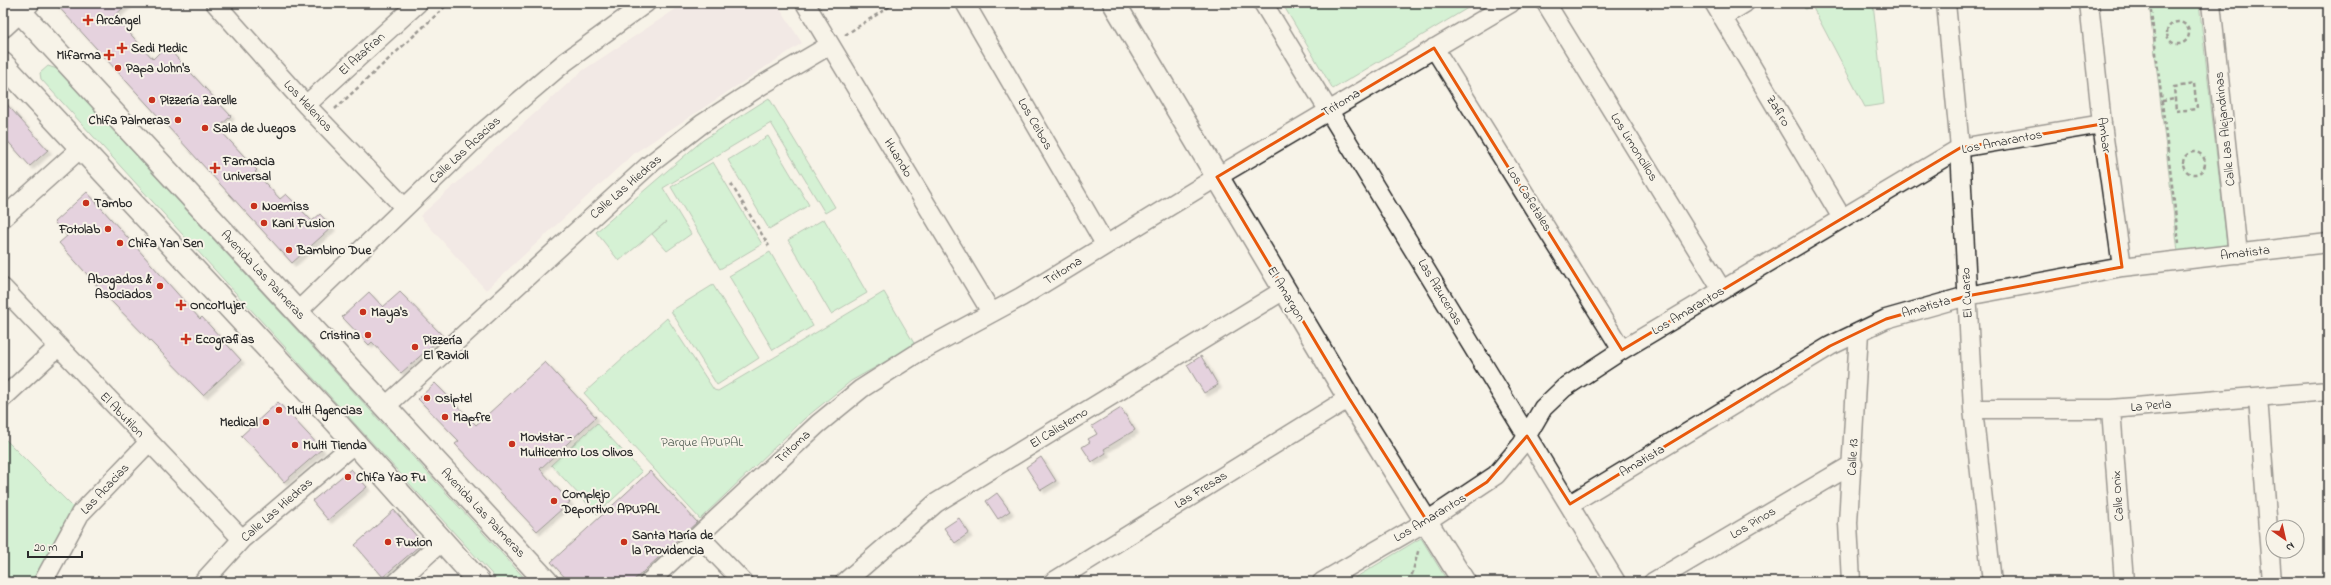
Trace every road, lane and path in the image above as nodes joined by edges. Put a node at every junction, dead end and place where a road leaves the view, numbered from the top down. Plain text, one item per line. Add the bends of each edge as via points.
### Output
1 (418, 3) edge
2 (449, 3) edge
3 (646, 3) edge
4 (805, 3) edge
5 (894, 3) edge
6 (966, 3) edge
7 (1114, 3) edge
8 (1263, 3) edge
9 (1511, 3) edge
10 (1546, 3) edge
11 (1745, 3) edge
12 (1946, 3) edge
13 (2089, 3) edge
14 (2150, 3) edge
15 (2211, 3) edge
16 (20, 6) edge
17 (225, 6) edge
18 (1718, 10) edge
19 (2176, 22) joint
20 (3, 26) edge
21 (830, 45) junction
22 (1434, 48) junction
23 (3, 64) edge
24 (2175, 100) junction
25 (2162, 101) junction
26 (306, 105) junction
27 (333, 111) dead end
28 (1328, 111) junction
29 (2102, 124) junction
30 (80, 148) junction
31 (1960, 148) junction
32 (2192, 152) joint
33 (1217, 177) junction
34 (731, 184) dead end
35 (404, 207) junction
36 (3, 218) edge
37 (1842, 218) junction
38 (2328, 243) edge
39 (1105, 244) junction
40 (769, 246) dead end
41 (2180, 250) dead end
42 (2238, 254) junction
43 (2122, 267) junction
44 (3, 288) edge
45 (1284, 290) junction
46 (1722, 290) junction
47 (1967, 296) junction
48 (297, 312) junction
49 (991, 312) junction
50 (1860, 332) junction
51 (58, 347) junction
52 (1622, 350) junction
53 (2328, 391) edge
54 (2258, 397) junction
55 (3, 398) edge
56 (1349, 398) junction
57 (386, 406) junction
58 (1973, 409) junction
59 (2111, 409) junction
60 (1527, 435) junction
61 (148, 443) junction
62 (355, 443) junction
63 (1853, 464) junction
64 (1570, 504) junction
65 (1426, 521) junction
66 (699, 536) junction
67 (242, 539) junction
68 (442, 542) junction
69 (1424, 548) dead end
70 (43, 582) edge
71 (203, 582) edge
72 (397, 582) edge
73 (479, 582) edge
74 (547, 582) edge
75 (649, 582) edge
76 (743, 582) edge
77 (845, 582) edge
78 (1053, 582) edge
79 (1322, 582) edge
80 (1410, 582) edge
81 (1464, 582) edge
82 (1616, 582) edge
83 (1653, 582) edge
84 (1851, 582) edge
85 (1992, 582) edge
86 (2124, 582) edge
87 (2272, 582) edge

1 - 26 street, El Azafran
2 - 27 path
3 - 35 street, Calle Las Acacias via 565,62 484,131
4 - 21 street, Huando
5 - 21 path
6 - 39 street, Los Ceibos
7 - 33 main road, El Amargon
8 - 28 street, Las Azucenas
9 - 22 street, Tritoma
10 - 46 street, Los Limoncillos
11 - 18 street
12 - 31 street, El Cuarzo
13 - 29 street, Ambar
14 - 25 path
15 - 42 street, Calle Las Alejandrinas
16 - 20 main road
16 - 48 main road, Avenida Las Palmeras
17 - 26 street, Los Helenios
18 - 37 street, Zafiro
19 - 19 path via 2169,27 2167,35 2169,40 2179,44 2187,39 2189,34 2185,25
21 - 49 street, Huando
21 - 57 street, Calle Las Hiedras via 734,102 649,166
22 - 28 street, Tritoma
22 - 52 street, Los Cafetales
23 - 30 main road
24 - 24 path via 2176,111 2197,109 2194,84 2174,87
24 - 25 path
25 - 41 path
26 - 35 street, Los Helenios
28 - 33 street, Tritoma
28 - 60 street, Las Azucenas
29 - 31 street, Los Amarantos
29 - 43 street, Ambar
30 - 36 street
30 - 62 main road
31 - 37 street, Los Amarantos
31 - 47 street, El Cuarzo
32 - 32 path via 2185,156 2183,165 2187,172 2195,174 2200,172 2205,162 2202,156
33 - 39 street, Tritoma
33 - 45 main road, El Amargon
34 - 40 path
35 - 48 street, Calle Las Acacias
37 - 46 street, Los Amarantos
38 - 42 street, Amatista
39 - 49 street, Tritoma via 1021,297
42 - 43 street, Amatista
43 - 47 street, Amatista
44 - 51 street, El Abutilon
45 - 56 main road, El Amargon
45 - 77 street, El Calistemo via 936,503
46 - 52 street, Los Amarantos
47 - 50 street, Amatista via 1886,319
47 - 58 street, El Cuarzo
48 - 57 main road, Avenida Las Palmeras
49 - 66 street, Tritoma via 919,352 861,389 818,424
50 - 63 street, Calle 13
50 - 64 street, Amatista via 1830,346
51 - 55 street
51 - 61 street, El Abutilon
52 - 60 street, Los Amarantos via 1555,394
53 - 54 street, La Perla
54 - 59 street, La Perla
54 - 87 street
56 - 65 main road, El Amargon
56 - 78 street, Las Fresas
57 - 74 main road, Avenida Las Palmeras
58 - 59 street, La Perla
58 - 85 street, El Cuarzo
59 - 86 street, Calle Onix
60 - 64 street, Las Azucenas
60 - 65 street, Los Amarantos via 1496,475
61 - 67 street, El Abutilon
61 - 70 street, Las Acacias via 80,514
62 - 67 street, Calle Las Hiedras
62 - 68 main road
63 - 83 street, Los Pinos
63 - 84 street, Calle 13 via 1848,523
64 - 82 street, Las Azucenas
65 - 79 street, Los Amarantos
65 - 81 main road, El Amargon
66 - 75 street, Tritoma
66 - 76 street
67 - 71 street, Calle Las Hiedras
68 - 72 street
68 - 73 main road
69 - 80 path via 1420,542

